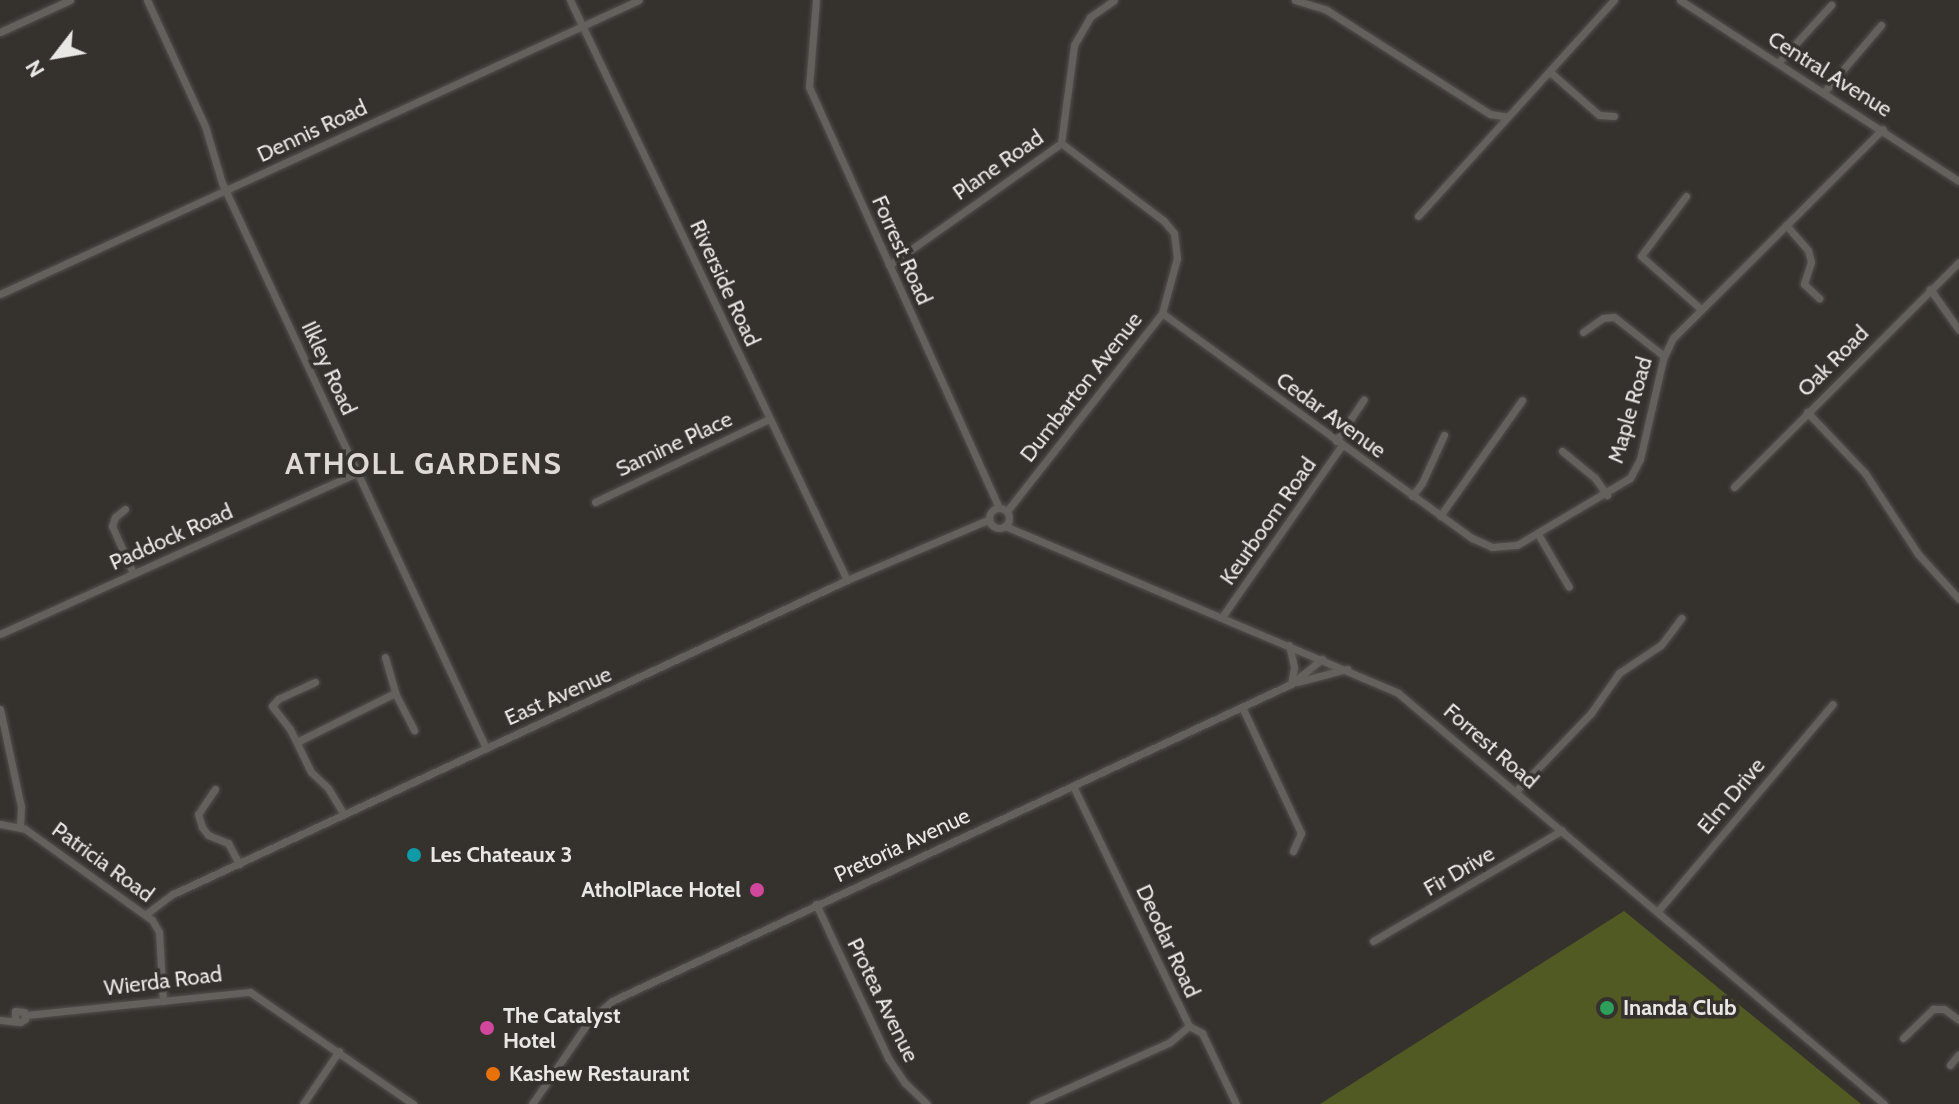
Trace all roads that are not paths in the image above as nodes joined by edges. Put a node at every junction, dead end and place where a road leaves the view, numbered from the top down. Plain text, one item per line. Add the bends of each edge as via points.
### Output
1 (70, 0) edge
2 (147, 0) edge
3 (570, 0) edge
4 (639, 0) edge
5 (816, 0) edge
6 (1114, 0) edge
7 (1295, 0) edge
8 (1329, 0) edge
9 (1614, 0) edge
10 (1680, 0) edge
11 (1831, 5) dead end
12 (1325, 9) junction
13 (1881, 25) dead end
14 (584, 27) junction
15 (0, 32) edge
16 (1778, 63) junction
17 (1550, 72) junction
18 (1824, 92) junction
19 (1614, 116) dead end
20 (1508, 117) junction
21 (1883, 129) junction
22 (1061, 143) junction
23 (1959, 181) edge
24 (226, 191) junction
25 (1686, 196) dead end
26 (1418, 216) dead end
27 (1786, 225) junction
28 (1959, 262) edge
29 (889, 265) junction
30 (1930, 289) junction
31 (0, 294) edge
32 (1819, 298) dead end
33 (1701, 309) junction
34 (1162, 313) junction
35 (1959, 330) edge
36 (1583, 332) dead end
37 (1664, 356) junction
38 (1364, 399) dead end
39 (1522, 400) dead end
40 (1807, 412) junction
41 (769, 419) junction
42 (1444, 435) dead end
43 (1339, 443) junction
44 (1562, 451) dead end
45 (358, 472) junction
46 (1734, 487) dead end
47 (1607, 495) junction
48 (1412, 496) junction
49 (595, 502) dead end
50 (125, 509) dead end
51 (1003, 510) junction
52 (1440, 516) junction
53 (990, 519) junction
54 (1005, 526) junction
55 (1538, 534) junction
56 (1482, 544) joint
57 (133, 573) junction
58 (847, 580) junction
59 (1569, 587) dead end
60 (1959, 599) edge
61 (1222, 617) junction
62 (1681, 618) dead end
63 (0, 634) edge
64 (1289, 645) junction
65 (385, 657) dead end
66 (1322, 659) junction
67 (1347, 669) junction
68 (315, 682) dead end
69 (1291, 684) junction
70 (395, 693) junction
71 (1833, 704) dead end
72 (1242, 707) junction
73 (0, 709) edge
74 (414, 730) dead end
75 (297, 742) junction
76 (486, 748) junction
77 (1073, 786) junction
78 (215, 789) dead end
79 (1515, 792) junction
80 (344, 815) junction
81 (0, 824) edge
82 (20, 826) junction
83 (1562, 830) junction
84 (1293, 851) dead end
85 (239, 864) junction
86 (816, 904) junction
87 (1657, 912) junction
88 (146, 914) junction
89 (1373, 941) dead end
90 (163, 1001) junction
91 (0, 1019) edge
92 (1959, 1020) edge
93 (1189, 1026) junction
94 (1903, 1038) dead end
95 (339, 1051) junction
96 (1959, 1054) edge
97 (1950, 1065) dead end
98 (303, 1104) edge
99 (413, 1104) edge
100 (532, 1104) edge
101 (927, 1104) edge
102 (1033, 1104) edge
103 (1236, 1104) edge
104 (1884, 1104) edge

1 - 15 street
2 - 24 street, Ilkley Road via 205,126
3 - 14 street, Riverside Road
4 - 14 street, Dennis Road
5 - 29 street, Forrest Road via 809,87
6 - 22 street, Plane Road via 1090,17 1079,34 1071,57
7 - 12 street
8 - 12 street
9 - 17 street
10 - 16 street, Central Avenue
11 - 16 street
12 - 20 street via 1490,114
13 - 18 street
14 - 24 street, Dennis Road
14 - 41 street, Riverside Road
16 - 18 street, Central Avenue
17 - 19 street via 1599,115
17 - 20 street
18 - 21 street, Central Avenue
20 - 26 street
21 - 23 street, Central Avenue
21 - 27 street, Maple Road
22 - 29 street, Plane Road
22 - 34 street, Dumbarton Avenue via 1174,233 1177,258
24 - 31 street, Dennis Road
24 - 45 street, Ilkley Road
25 - 33 street via 1641,256
27 - 32 street via 1808,250 1811,262 1804,284
27 - 33 street, Maple Road
28 - 30 street, Oak Road
29 - 51 street, Forrest Road
30 - 35 street
30 - 40 street, Oak Road
33 - 37 street, Maple Road via 1673,338
34 - 43 street, Cedar Avenue
34 - 51 street, Dumbarton Avenue
36 - 37 street via 1614,317
37 - 47 street, Maple Road via 1637,467
38 - 43 street, Keurboom Road
39 - 52 street
40 - 46 street, Oak Road
40 - 60 street via 1865,473 1918,554
41 - 49 street, Samine Place
41 - 58 street, Riverside Road
42 - 48 street
43 - 48 street, Cedar Avenue
43 - 61 street, Keurboom Road
44 - 47 street
45 - 57 street, Paddock Road
45 - 76 street, Ilkley Road
47 - 55 street, Maple Road
48 - 52 street, Cedar Avenue
50 - 57 street via 112,526
51 - 53 street via 992,512
51 - 54 street via 1009,519
52 - 56 street, Cedar Avenue
53 - 54 street via 997,528
53 - 58 street, East Avenue
54 - 61 street, Forrest Road
55 - 56 street, Maple Road via 1508,547
55 - 59 street
57 - 63 street, Paddock Road
58 - 76 street, East Avenue
61 - 64 street, Forrest Road
62 - 79 street via 1661,645 1619,673 1591,713
64 - 66 street, Forrest Road
64 - 69 street
65 - 70 street
66 - 67 street, Forrest Road
66 - 69 street, Pretoria Avenue
67 - 69 street
67 - 79 street, Forrest Road via 1409,700
68 - 75 street via 272,706
69 - 72 street, Pretoria Avenue
70 - 74 street
70 - 75 street
71 - 87 street, Elm Drive
72 - 77 street, Pretoria Avenue
72 - 84 street via 1301,833
73 - 82 street via 21,807
75 - 80 street via 311,772
76 - 80 street, East Avenue
77 - 86 street, Pretoria Avenue
77 - 93 street, Deodar Road
78 - 85 street via 198,814 202,827 228,843
79 - 83 street, Forrest Road
80 - 85 street, East Avenue
81 - 82 street, Patricia Road
82 - 88 street, Patricia Road
83 - 87 street, Forrest Road
83 - 89 street, Fir Drive
85 - 88 street, East Avenue via 162,899
86 - 100 street, Pretoria Avenue via 612,1001 589,1021
86 - 101 street, Protea Avenue via 888,1058
87 - 104 street, Forrest Road
88 - 90 street, Patricia Road via 159,932
90 - 91 street, Wierda Road via 26,1015 20,1009
90 - 95 street, Wierda Road via 250,992
92 - 94 street via 1944,1009 1933,1009
93 - 102 street via 1170,1042
93 - 103 street, Deodar Road via 1202,1033
95 - 98 street
95 - 99 street, Wierda Road
96 - 97 street

